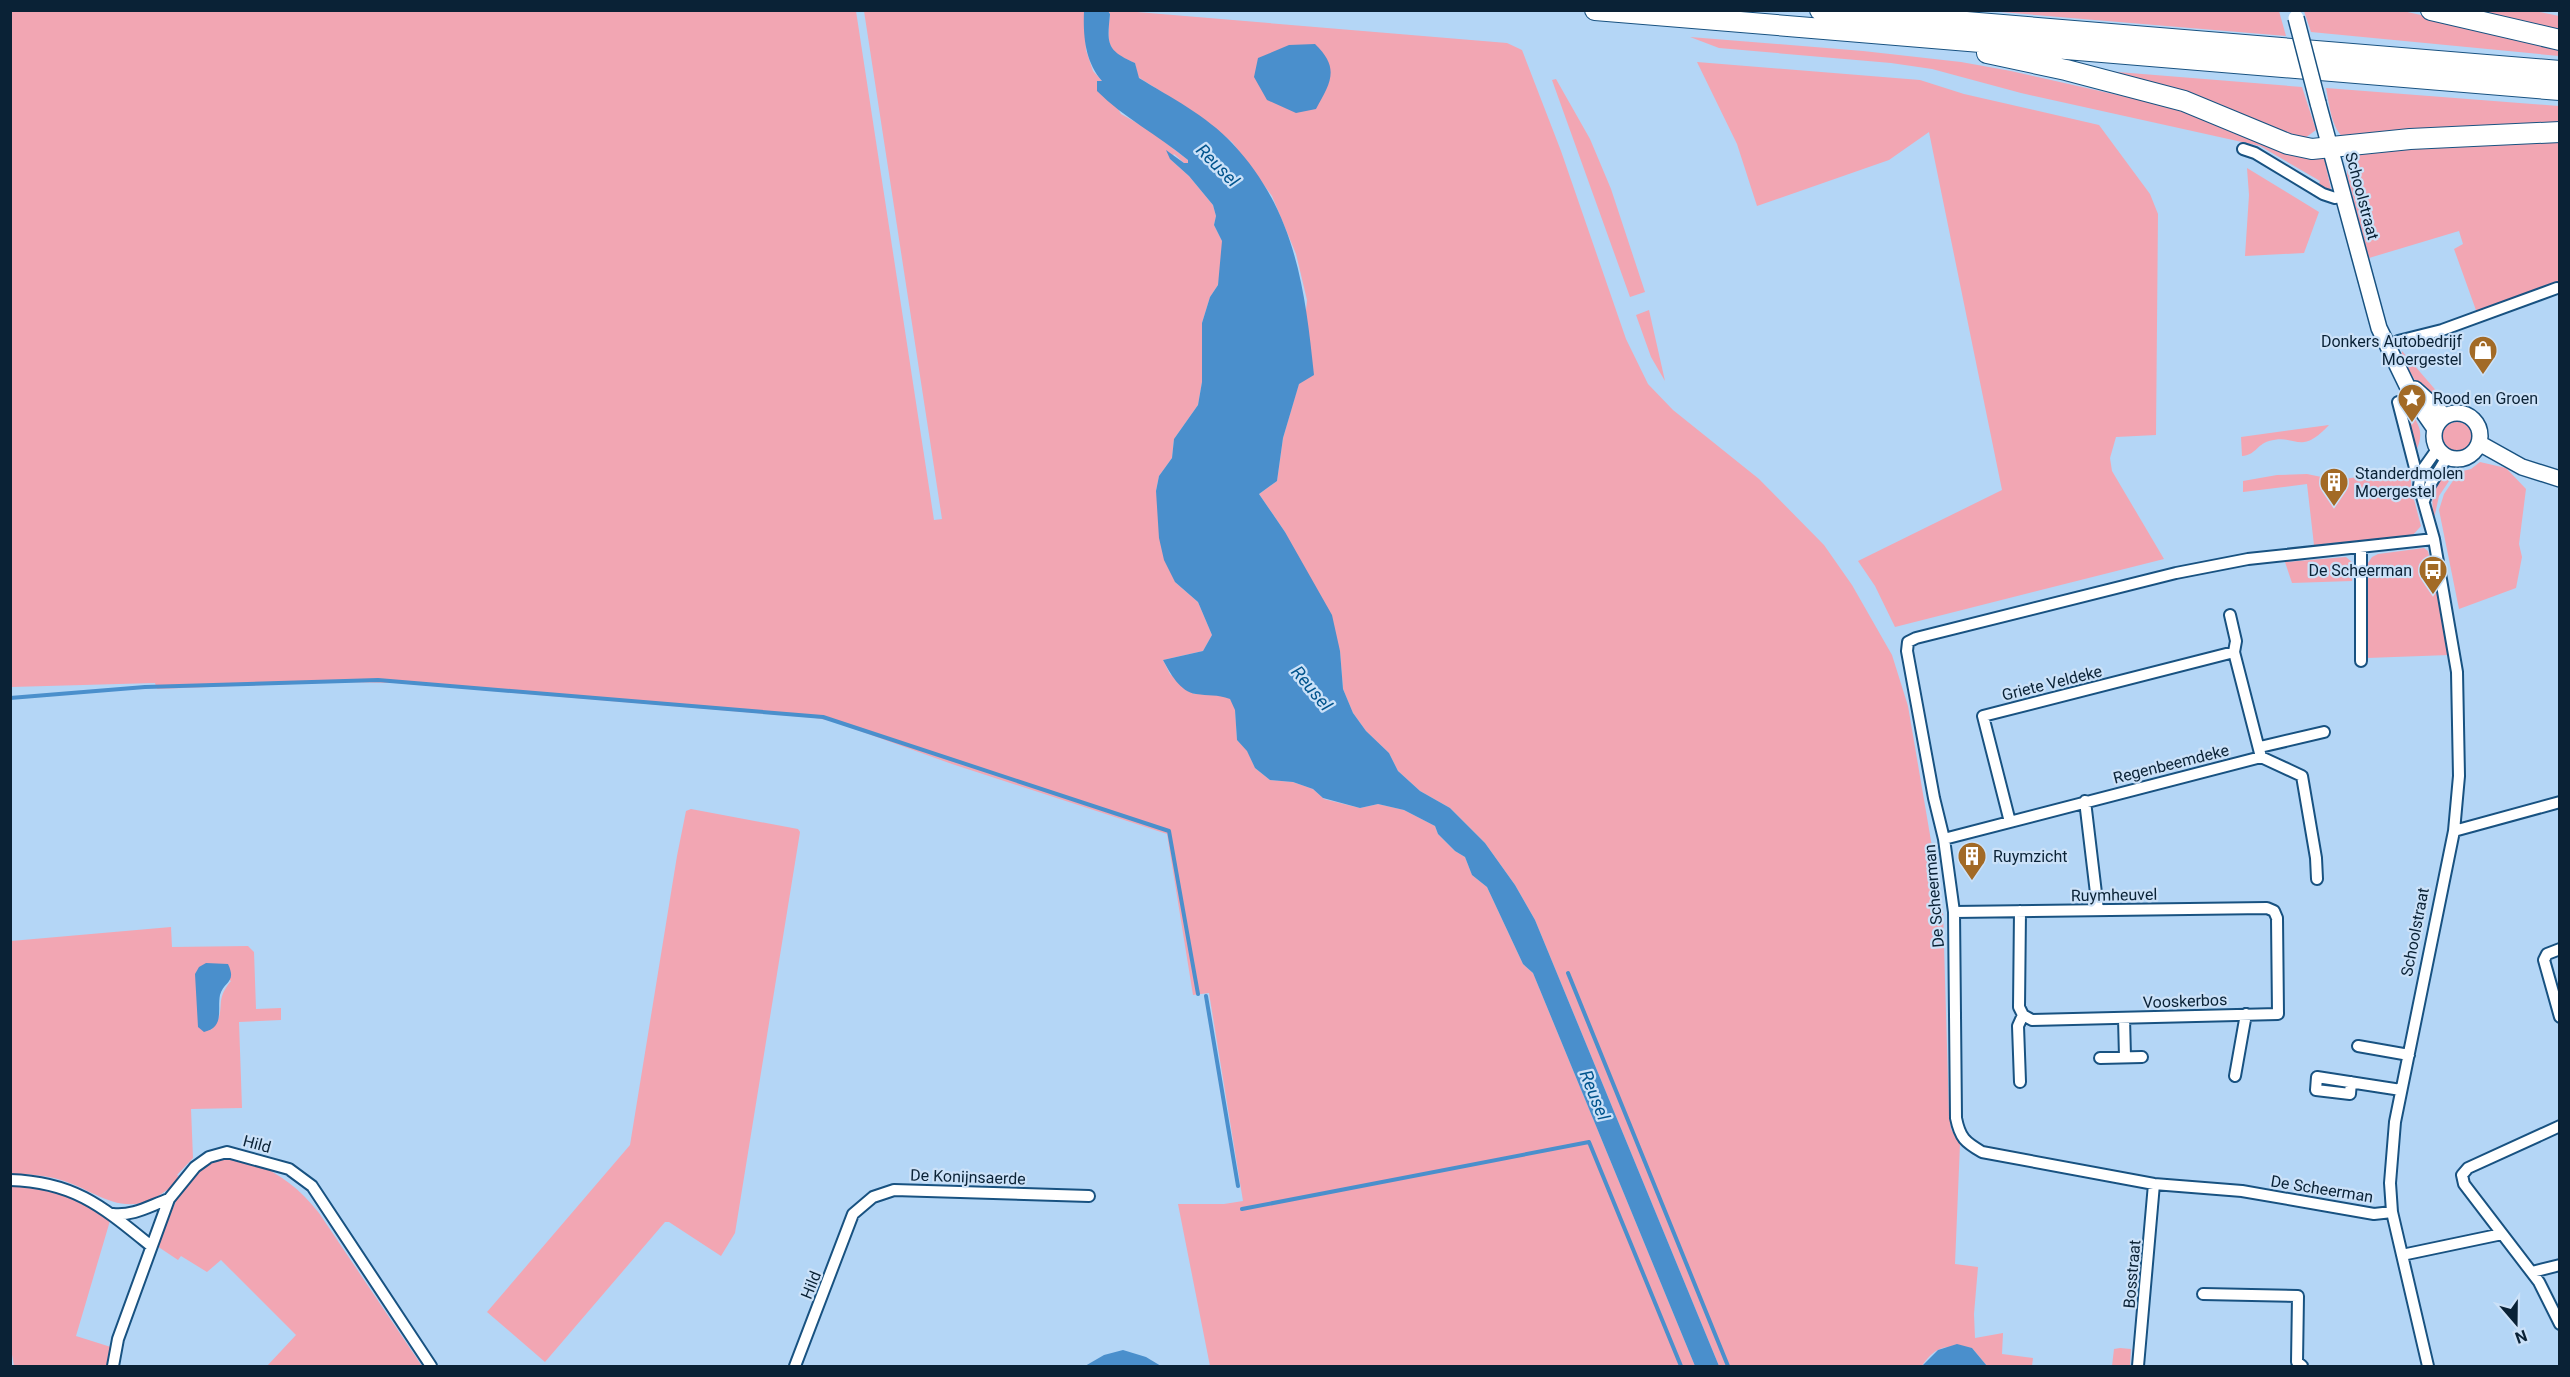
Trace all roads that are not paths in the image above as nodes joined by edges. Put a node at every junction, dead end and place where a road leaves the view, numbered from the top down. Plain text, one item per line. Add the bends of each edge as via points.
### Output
1 (1595, 10) edge
2 (1820, 10) edge
3 (2431, 10) edge
4 (2295, 14) edge
5 (1911, 37) junction
6 (2559, 40) edge
7 (2559, 71) edge
8 (2559, 90) edge
9 (2559, 132) edge
10 (2243, 149) dead end
11 (2331, 149) junction
12 (2343, 195) junction
13 (2556, 288) dead end
14 (2398, 341) dead end
15 (2398, 402) dead end
16 (2440, 422) junction
17 (2474, 449) junction
18 (2442, 453) junction
19 (2421, 472) junction
20 (2559, 479) edge
21 (2432, 480) junction
22 (2424, 501) junction
23 (2434, 540) junction
24 (2361, 547) junction
25 (2230, 615) dead end
26 (2234, 652) junction
27 (2361, 661) dead end
28 (2324, 732) dead end
29 (2261, 752) junction
30 (2085, 801) junction
31 (2559, 802) edge
32 (2010, 822) junction
33 (2454, 831) junction
34 (1944, 839) junction
35 (2317, 879) dead end
36 (2098, 910) junction
37 (2020, 911) junction
38 (2274, 911) joint
39 (1954, 912) junction
40 (2559, 949) edge
41 (2246, 1014) junction
42 (2023, 1015) junction
43 (2559, 1017) edge
44 (2124, 1018) junction
45 (2358, 1046) dead end
46 (2409, 1055) junction
47 (2142, 1057) dead end
48 (2100, 1058) dead end
49 (2125, 1058) junction
50 (2235, 1076) dead end
51 (2020, 1082) dead end
52 (2351, 1082) dead end
53 (2402, 1090) junction
54 (2559, 1126) edge
55 (10, 1180) edge
56 (2154, 1184) junction
57 (1089, 1196) dead end
58 (169, 1199) junction
59 (2392, 1212) junction
60 (113, 1214) junction
61 (853, 1215) joint
62 (2502, 1234) junction
63 (152, 1246) junction
64 (2402, 1255) junction
65 (2559, 1265) edge
66 (2532, 1272) junction
67 (2203, 1294) dead end
68 (2559, 1324) edge
69 (113, 1366) edge
70 (431, 1366) edge
71 (795, 1366) edge
72 (2138, 1366) edge
73 (2302, 1366) edge
74 (2428, 1366) edge

1 - 5 highway
2 - 7 highway
3 - 6 highway
4 - 11 main road, Schoolstraat, bridge
5 - 8 highway
5 - 11 highway via 2066,70 2173,98 2288,144
9 - 11 highway via 2410,139
10 - 12 street via 2323,194 2335,198
11 - 12 main road, Schoolstraat
12 - 16 main road, Schoolstraat via 2379,328 2404,379
13 - 14 street via 2442,330
15 - 19 street, Schoolstraat via 2412,459
16 - 17 main road via 2461,414 2472,418 2479,432
16 - 18 main road via 2434,440
17 - 18 main road via 2458,459
17 - 20 main road
18 - 19 street
18 - 21 street
19 - 21 street, Schoolstraat
19 - 22 street, Schoolstraat via 2419,486
21 - 22 street
22 - 23 street, Schoolstraat
23 - 24 street, De Scheerman
23 - 33 street, Schoolstraat via 2457,672 2460,747
24 - 27 street
24 - 34 street, De Scheerman via 2279,554 2176,573 1908,642 1922,740
25 - 26 street via 2236,641
26 - 29 street
26 - 32 street, Griete Veldeke via 1983,716
28 - 29 street, Regenbeemdeke
29 - 30 street, Regenbeemdeke
29 - 35 street via 2302,776
30 - 32 street, Regenbeemdeke
30 - 36 street
31 - 33 street
32 - 34 street, Regenbeemdeke
33 - 46 street, Schoolstraat
34 - 39 street, De Scheerman
36 - 37 street, Ruymheuvel
36 - 38 street, Ruymheuvel
37 - 39 street, Ruymheuvel
37 - 42 street via 2019,1007
38 - 41 street, Vooskerbos via 2278,1014
39 - 56 street, De Scheerman via 1959,1133 1982,1152
40 - 43 street via 2547,954 2544,960
41 - 44 street, Vooskerbos
41 - 50 street, Vooskerbos
42 - 44 street, Vooskerbos via 2032,1020
42 - 51 street via 2018,1026
44 - 49 street, Vooskerbos
45 - 46 street
46 - 53 street, Schoolstraat
47 - 49 street
48 - 49 street
52 - 53 street
53 - 59 street, Schoolstraat via 2392,1156
54 - 62 street via 2468,1168 2462,1175 2464,1184
55 - 60 street via 66,1188
56 - 59 street, De Scheerman via 2242,1191 2374,1214
56 - 72 street, Bosstraat
57 - 61 street, De Konijnsaerde via 894,1190 873,1197
58 - 60 street via 135,1213
58 - 63 street, Hild
58 - 70 street, Hild via 195,1167 209,1157 227,1152 289,1169 302,1177 322,1198
59 - 64 street, Schoolstraat
60 - 63 street
61 - 71 street, Hild
62 - 64 street
62 - 66 street
63 - 69 street, Hild via 118,1339
64 - 74 street, Schoolstraat
65 - 66 street
66 - 68 street
67 - 73 street via 2298,1296 2296,1362

